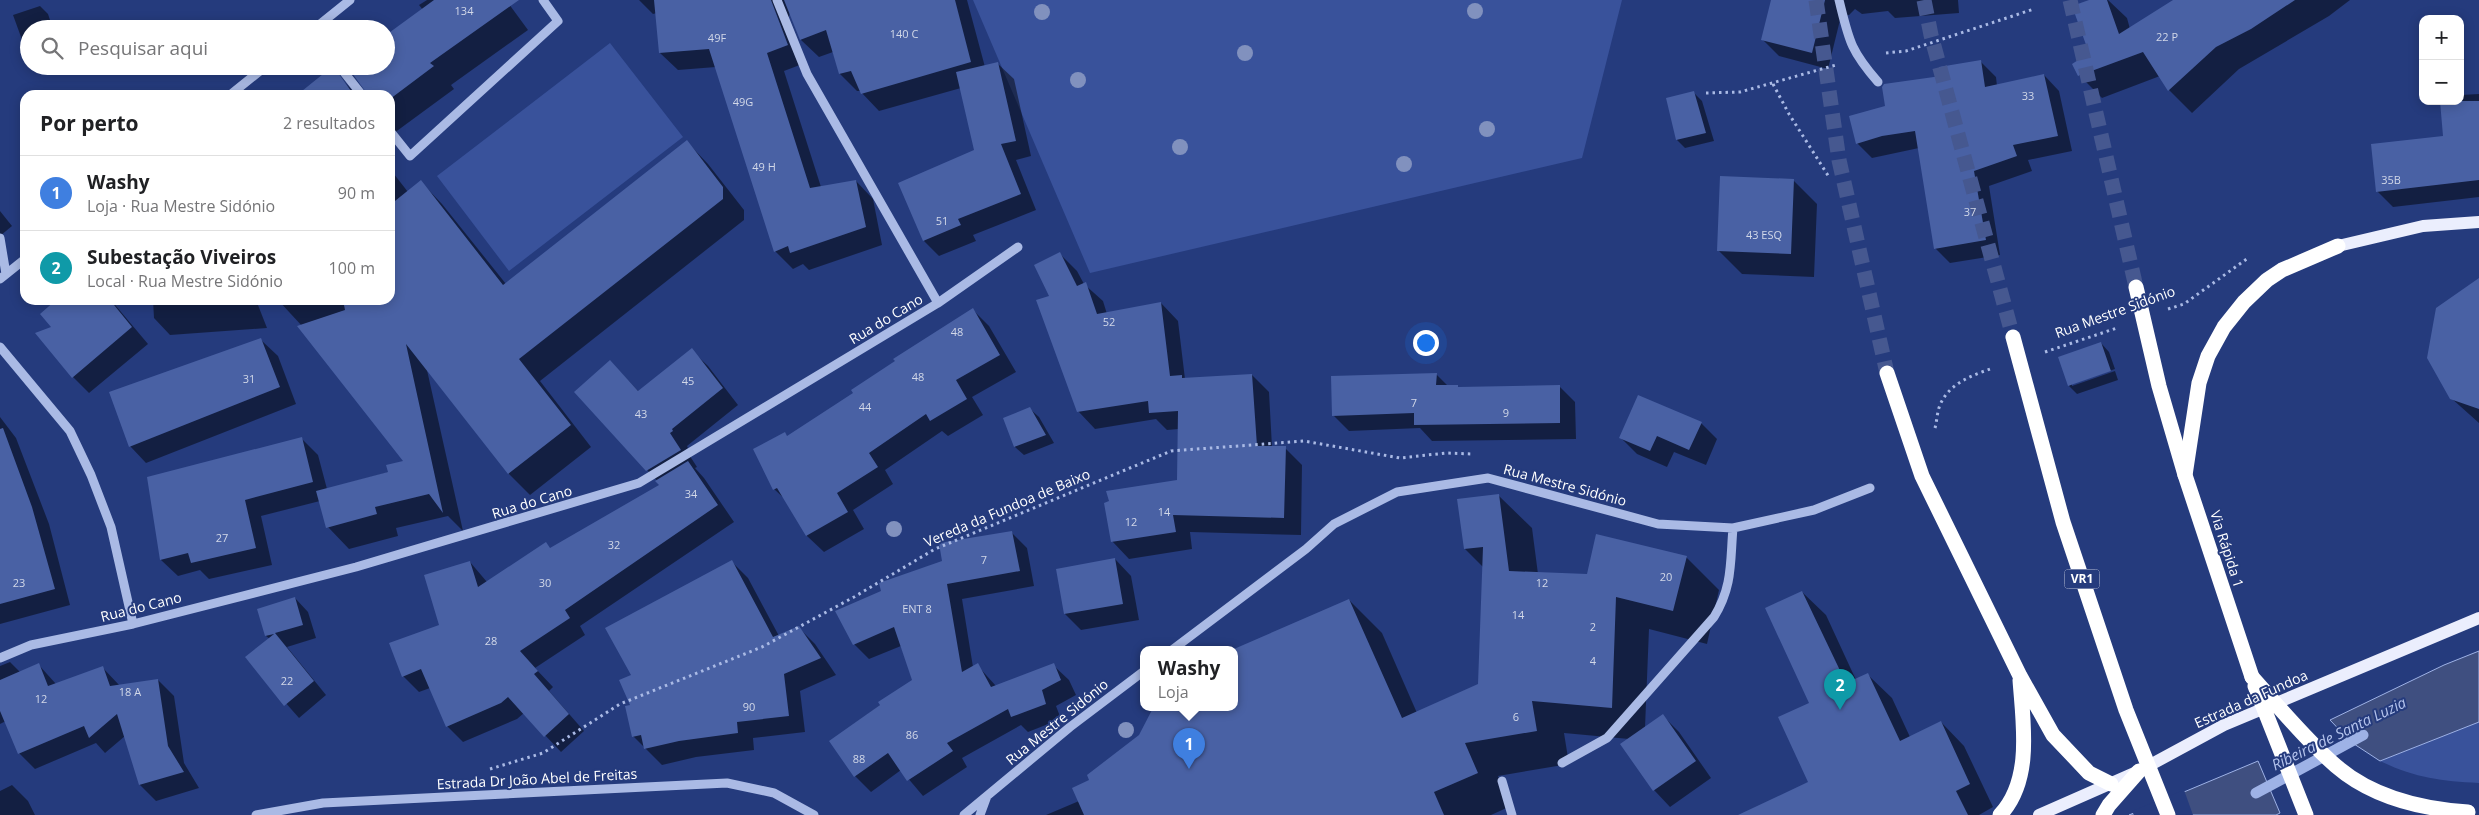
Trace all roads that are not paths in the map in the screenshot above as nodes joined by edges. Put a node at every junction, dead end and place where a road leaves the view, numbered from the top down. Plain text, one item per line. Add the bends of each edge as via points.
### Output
1 (350, 0) edge
2 (543, 0) edge
3 (777, 0) edge
4 (1839, 0) edge
5 (325, 20) edge
6 (255, 75) edge
7 (346, 75) edge
8 (1878, 82) dead end
9 (236, 90) edge
10 (358, 90) edge
11 (395, 137) edge
12 (2479, 222) edge
13 (0, 238) edge
14 (2338, 246) joint
15 (1018, 247) dead end
16 (20, 263) edge
17 (3, 277) edge
18 (2136, 287) tunnel mouth
19 (938, 303) junction
20 (2013, 337) tunnel mouth
21 (0, 346) edge
22 (1887, 374) tunnel mouth
23 (2185, 475) junction
24 (1870, 488) dead end
25 (1733, 528) junction
26 (2479, 618) edge
27 (133, 624) junction
28 (1177, 646) edge
29 (0, 658) edge
30 (1140, 674) edge
31 (2020, 676) junction
32 (2252, 677) junction
33 (1562, 763) dead end
34 (2138, 771) junction
35 (1502, 781) dead end
36 (2111, 784) junction
37 (988, 796) junction
38 (2474, 812) edge
39 (256, 815) edge
40 (814, 815) edge
41 (964, 815) edge
42 (973, 815) edge
43 (980, 815) edge
44 (1512, 815) edge
45 (2000, 815) edge
46 (2039, 815) edge
47 (2103, 815) edge
48 (2168, 815) edge
49 (2306, 815) edge

1 - 5 street
2 - 11 street via 558,21 410,156
3 - 19 street via 807,74
4 - 8 street via 1849,42 1857,58
6 - 9 street
7 - 10 street
12 - 14 main road via 2423,226
13 - 17 street
14 - 23 highway via 2282,270 2267,280 2224,327 2208,356 2199,383
15 - 19 street, Rua do Cano
16 - 17 street
18 - 23 highway, Via Rápida 1, bridge
19 - 27 street, Rua do Cano via 639,483 356,567
20 - 48 highway, VR1, bridge via 2063,522 2126,710
21 - 27 street via 70,431 111,527
22 - 31 highway via 1922,476
23 - 32 highway, Via Rápida 1
24 - 25 street, Rua Mestre Sidónio via 1814,510
25 - 28 street, Rua Mestre Sidónio via 1658,524 1488,478 1397,492 1334,524 1306,549
25 - 33 street via 1729,582 1725,599 1714,617 1607,738
26 - 34 main road, Estrada da Fundoa via 2224,725
27 - 29 street, Rua do Cano via 31,645
30 - 37 street, Rua Mestre Sidónio
31 - 36 highway via 2053,735 2089,773
31 - 45 highway via 2024,730 2022,766 2014,792
32 - 38 highway, bridge via 2337,767 2360,782 2413,804 2443,811
32 - 49 highway, Via Rápida 1, bridge
34 - 36 main road, Estrada da Fundoa
34 - 47 highway
35 - 44 street
36 - 46 main road, Estrada da Fundoa
37 - 41 street, Rua Mestre Sidónio
37 - 42 street, Rua Mestre Sidónio
37 - 43 street, Rua Mestre Sidónio
39 - 40 street, Estrada Dr João Abel de Freitas via 323,803 727,783 774,793

